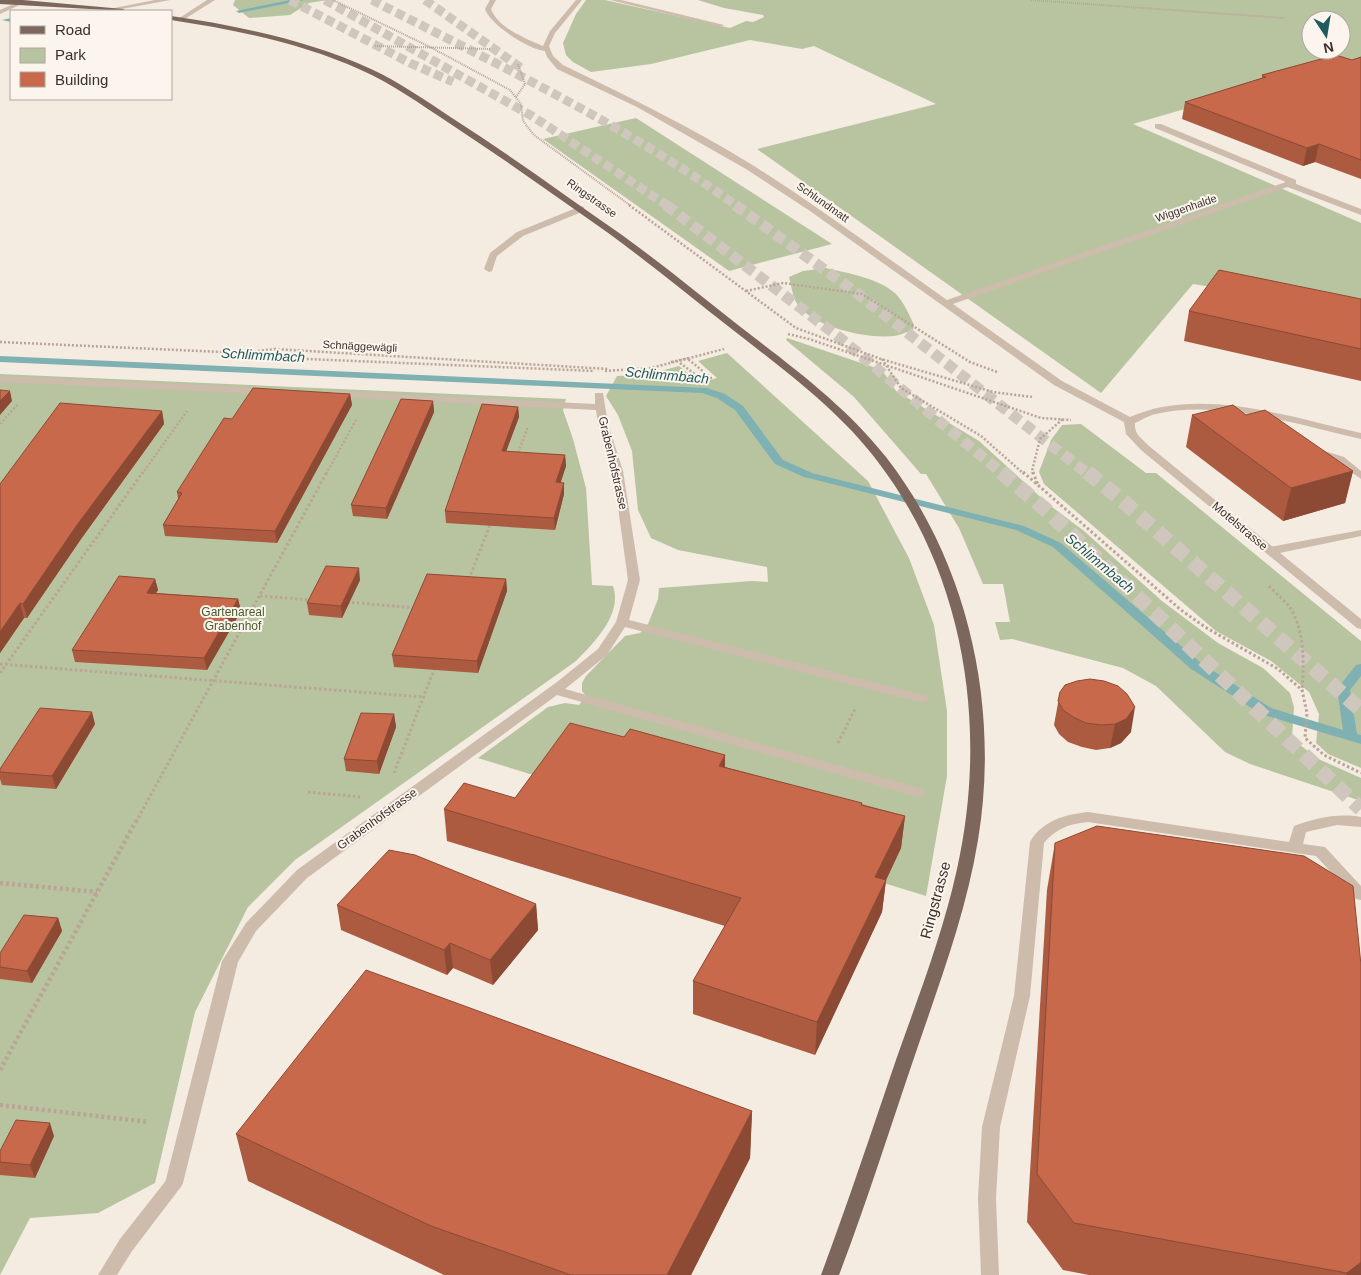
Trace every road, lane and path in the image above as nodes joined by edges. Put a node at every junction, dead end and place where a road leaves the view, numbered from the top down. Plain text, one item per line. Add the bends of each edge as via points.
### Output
1 (12, 0) edge
2 (167, 0) edge
3 (212, 0) edge
4 (333, 0) edge
5 (494, 0) edge
6 (579, 0) edge
7 (613, 0) edge
8 (1031, 0) edge
9 (0, 2) edge
10 (23, 2) junction
11 (107, 10) joint
12 (0, 12) edge
13 (172, 18) edge
14 (1284, 18) dead end
15 (182, 19) junction
16 (721, 25) dead end
17 (370, 45) dead end
18 (432, 48) junction
19 (496, 49) dead end
20 (547, 50) junction
21 (517, 62) dead end
22 (516, 97) junction
23 (1158, 126) dead end
24 (1288, 184) junction
25 (581, 210) junction
26 (1361, 212) edge
27 (489, 269) dead end
28 (746, 291) junction
29 (947, 303) junction
30 (782, 335) dead end
31 (0, 342) edge
32 (243, 353) junction
33 (687, 358) junction
34 (881, 358) junction
35 (680, 362) junction
36 (1005, 376) dead end
37 (0, 379) edge
38 (203, 388) junction
39 (276, 392) edge
40 (323, 394) edge
41 (369, 396) junction
42 (1037, 396) dead end
43 (545, 404) junction
44 (1130, 421) junction
45 (1361, 436) edge
46 (1311, 450) edge
47 (515, 459) edge
48 (1361, 476) edge
49 (1039, 486) junction
50 (494, 513) edge
51 (1361, 533) edge
52 (1270, 551) junction
53 (467, 584) edge
54 (260, 596) junction
55 (317, 600) edge
56 (345, 602) edge
57 (419, 608) edge
58 (622, 622) junction
59 (1361, 625) edge
60 (436, 663) edge
61 (0, 664) edge
62 (6, 665) junction
63 (0, 673) edge
64 (213, 680) junction
65 (867, 685) junction
66 (555, 690) junction
67 (1302, 692) junction
68 (423, 697) junction
69 (923, 699) dead end
70 (826, 766) junction
71 (1361, 773) edge
72 (393, 775) dead end
73 (308, 792) dead end
74 (918, 792) dead end
75 (367, 798) dead end
76 (1361, 822) edge
77 (1295, 848) junction
78 (0, 883) edge
79 (98, 892) junction
80 (1361, 895) edge
81 (0, 1070) edge
82 (0, 1105) edge
83 (150, 1122) dead end
84 (107, 1275) edge
85 (830, 1275) edge
86 (990, 1275) edge

1 - 10 main road
2 - 11 street
3 - 15 street
4 - 18 path
5 - 20 street via 488,9 491,18 524,40
6 - 20 street via 552,32
7 - 16 street
8 - 14 path
9 - 10 main road
10 - 11 main road
10 - 12 street
13 - 15 main road
15 - 25 main road, Ringstrasse via 268,35 391,83 492,147
17 - 18 path
18 - 19 path
18 - 22 path via 510,90
20 - 29 street, Schlundmatt via 554,62 567,71 640,105 749,167
21 - 22 path via 525,84
22 - 28 path via 521,104 523,121 534,135
23 - 24 street via 1293,182
24 - 26 street
24 - 29 street, Wiggenhalde
25 - 27 street via 520,234 493,254
25 - 85 main road, Ringstrasse via 804,381 873,448 925,526 950,582 969,654 975,687 978,744 975,808 956,904
28 - 34 path via 796,328
28 - 36 path via 782,283 862,294 970,362
29 - 44 street, Schlundmatt via 1058,383
30 - 49 path via 809,339 1041,418 1063,419 1040,439 1032,471
31 - 32 path, Schnäggewägli
32 - 33 path, Schnäggewägli via 275,349 626,370
32 - 35 path via 307,359 625,372
33 - 35 path via 711,378 703,380
33 - 35 path, Schnäggewägli via 727,348
34 - 42 path via 993,392
34 - 49 path via 901,388 982,436
37 - 38 street
38 - 39 street
38 - 62 path
40 - 41 street
41 - 43 street
41 - 54 path
43 - 47 path via 529,423
43 - 58 street, Grabenhofstrasse via 600,401 603,424 618,471 634,580
44 - 45 street via 1165,408 1214,406
44 - 52 street, Motelstrasse via 1131,434 1140,444
46 - 48 street via 1340,459
49 - 67 path via 1181,610 1278,669
50 - 53 path
51 - 52 street
52 - 59 street, Motelstrasse
52 - 67 path via 1254,553 1251,560 1263,580 1291,610 1302,638
54 - 55 path
54 - 64 path
56 - 57 path
58 - 65 street
58 - 66 street, Grabenhofstrasse via 603,652
60 - 68 path
61 - 62 path
62 - 63 path
62 - 64 path
64 - 68 path
64 - 79 path
65 - 69 street
65 - 70 path
66 - 70 street
66 - 84 street, Grabenhofstrasse via 302,874 251,927 230,961 174,1183 126,1244
67 - 71 path via 1307,713 1306,738 1314,749 1332,761
68 - 72 path
70 - 74 street
73 - 75 path
76 - 77 street via 1345,818 1321,821 1299,829
77 - 80 street via 1320,851
77 - 86 street via 1088,817 1064,819 1047,829 1037,842 1022,996 991,1127 987,1198
78 - 79 path
79 - 81 path
82 - 83 path

